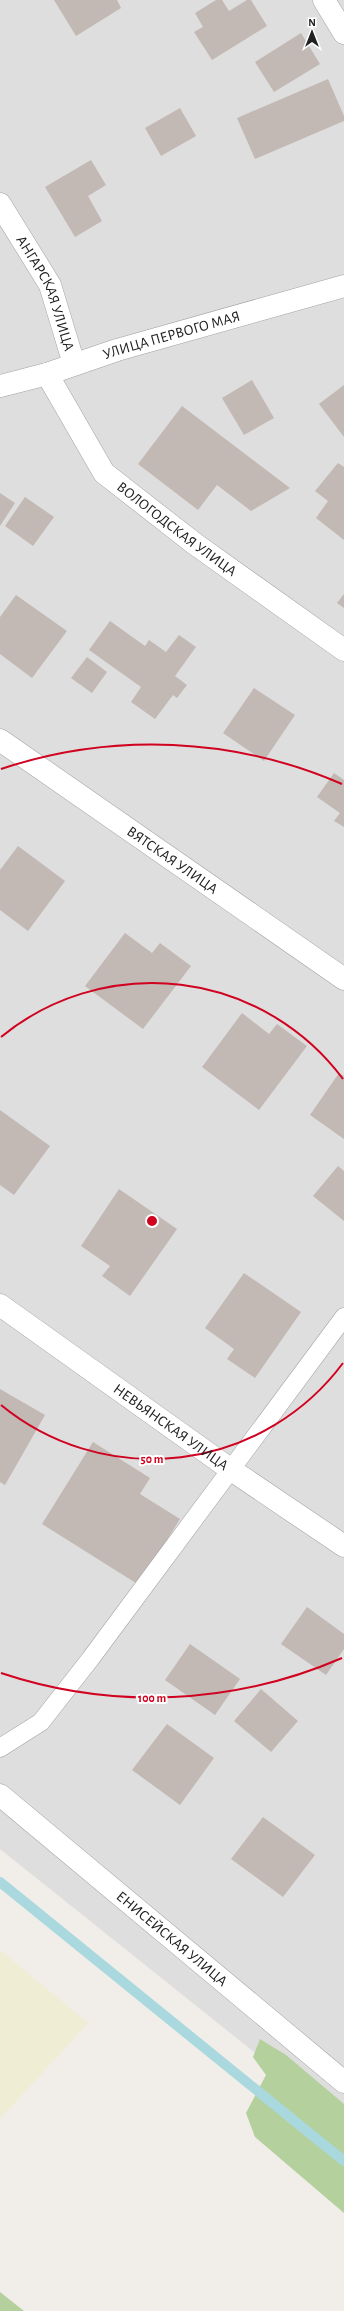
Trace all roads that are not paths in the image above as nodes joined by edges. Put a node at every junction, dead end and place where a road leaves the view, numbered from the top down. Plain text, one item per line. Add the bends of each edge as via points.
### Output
1 (324, 0) edge
2 (344, 33) edge
3 (0, 204) edge
4 (344, 286) edge
5 (74, 364) junction
6 (47, 374) junction
7 (0, 386) edge
8 (344, 650) edge
9 (0, 740) edge
10 (344, 979) edge
11 (0, 1305) edge
12 (344, 1317) edge
13 (230, 1469) junction
14 (344, 1546) edge
15 (0, 1748) edge
16 (0, 1795) edge
17 (344, 2082) edge

1 - 2 street
3 - 5 street, АНГАРСКАЯ УЛИЦА via 50,285
4 - 5 street, УЛИЦА ПЕРВОГО МАЯ
5 - 6 street, УЛИЦА ПЕРВОГО МАЯ
6 - 7 street, УЛИЦА ПЕРВОГО МАЯ
6 - 8 street, ВОЛОГОДСКАЯ УЛИЦА via 104,473 195,544
9 - 10 street, ВЯТСКАЯ УЛИЦА
11 - 13 street, НЕВЬЯНСКАЯ УЛИЦА
12 - 13 lane
13 - 14 street, НЕВЬЯНСКАЯ УЛИЦА
13 - 15 lane via 41,1722
16 - 17 street, ЕНИСЕЙСКАЯ УЛИЦА

